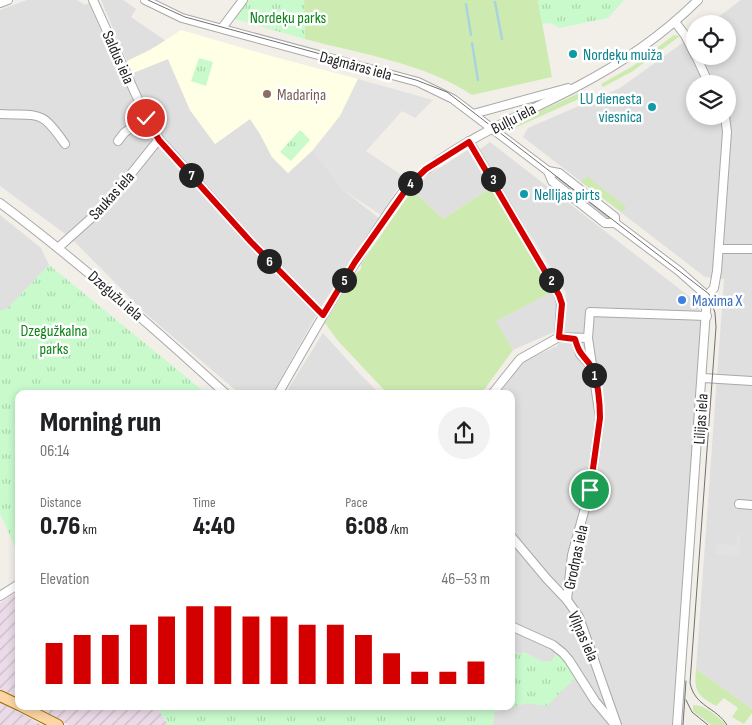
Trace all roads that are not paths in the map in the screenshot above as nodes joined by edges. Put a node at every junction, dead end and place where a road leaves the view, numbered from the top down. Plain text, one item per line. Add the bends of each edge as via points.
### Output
1 (8, 0) edge
2 (93, 0) edge
3 (145, 0) edge
4 (243, 0) edge
5 (698, 0) edge
6 (0, 3) edge
7 (675, 22) junction
8 (222, 28) junction
9 (686, 37) edge
10 (578, 86) junction
11 (0, 114) edge
12 (473, 114) junction
13 (146, 118) junction
14 (726, 125) edge
15 (492, 129) junction
16 (159, 140) junction
17 (118, 141) dead end
18 (469, 142) junction
19 (65, 144) dead end
20 (0, 203) edge
21 (59, 247) junction
22 (719, 249) junction
23 (752, 249) edge
24 (707, 296) junction
25 (323, 315) junction
26 (707, 316) junction
27 (559, 337) junction
28 (588, 338) junction
29 (575, 339) junction
30 (592, 367) junction
31 (703, 378) junction
32 (752, 381) edge
33 (222, 390) edge
34 (280, 390) edge
35 (495, 390) edge
36 (740, 504) dead end
37 (752, 505) edge
38 (515, 541) edge
39 (15, 587) edge
40 (0, 596) edge
41 (567, 600) junction
42 (515, 628) edge
43 (0, 696) edge
44 (15, 704) edge
45 (28, 710) edge
46 (58, 725) edge
47 (616, 725) edge
48 (678, 725) edge

1 - 6 street
2 - 13 street, Saldus iela
3 - 8 street, Dagmāras iela via 167,12
4 - 8 street
5 - 7 street, Buļļu iela
7 - 9 street
7 - 10 street, Buļļu iela via 625,60
8 - 12 street, Dagmāras iela via 428,86 453,98
10 - 12 street
10 - 15 street, Buļļu iela
11 - 19 street via 40,115
12 - 15 street, Dagmāras iela
13 - 16 street, Saldus iela
13 - 17 street
14 - 22 street, Lilijas iela
15 - 18 street, Buļļu iela
15 - 24 street, Dagmāras iela via 548,172 552,181 605,222 615,224
16 - 21 street, Saukas iela via 107,204
16 - 25 street, Saldus iela via 251,242
18 - 25 street, Buļļu iela via 426,169 410,184 355,262
18 - 27 street via 559,295 562,304
20 - 21 street, Dzegužu iela
21 - 33 street, Dzegužu iela
22 - 23 street
22 - 24 street, Lilijas iela via 716,282
24 - 26 street, Lilijas iela
25 - 34 street, Buļļu iela
26 - 28 street via 590,312
26 - 31 street, Lilijas iela
27 - 29 street
27 - 35 street via 520,359
28 - 29 street
28 - 30 street
29 - 30 street, Grodņas iela via 580,354
30 - 41 street, Grodņas iela via 600,418 590,490 572,555
31 - 32 street
31 - 48 street, Lilijas iela
36 - 37 street
38 - 41 street, Viļņas iela via 546,580
39 - 40 street
41 - 47 street, Viļņas iela via 587,637
42 - 47 street via 563,653 594,700
43 - 44 main road
45 - 46 main road

